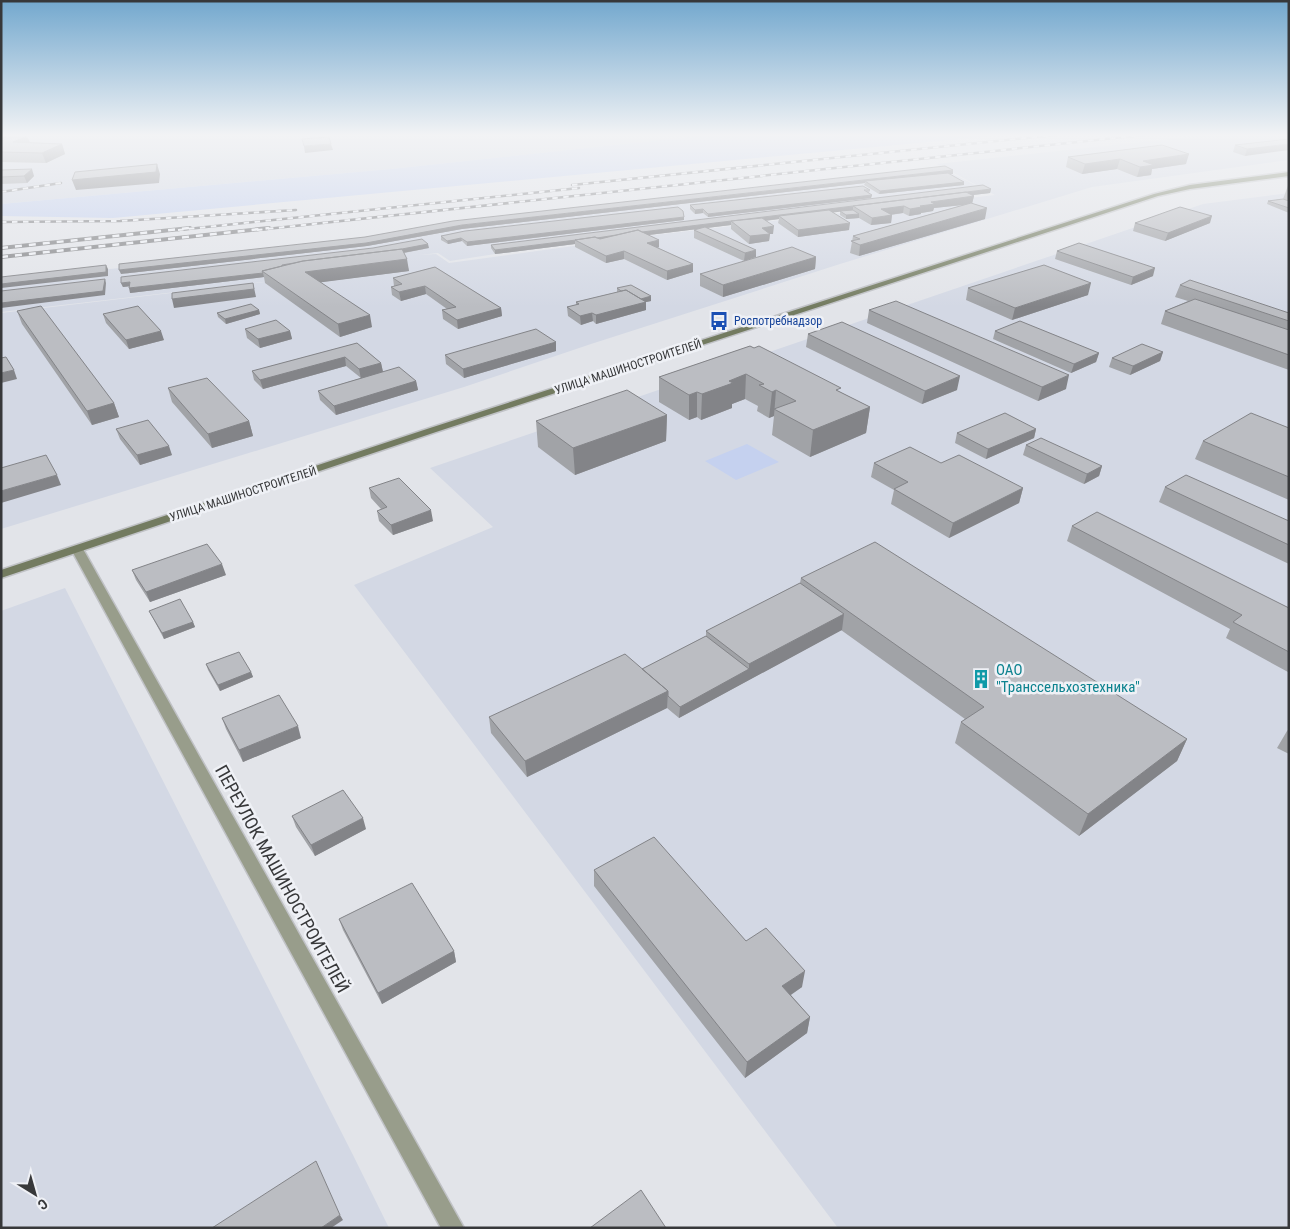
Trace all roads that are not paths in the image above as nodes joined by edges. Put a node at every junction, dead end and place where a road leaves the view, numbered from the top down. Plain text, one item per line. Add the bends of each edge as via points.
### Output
1 (1167, 192) edge
2 (77, 549) junction
3 (1, 574) edge
4 (453, 1228) edge

1 - 2 main road, УЛИЦА МАШИНОСТРОИТЕЛЕЙ
2 - 3 main road, УЛИЦА МАШИНОСТРОИТЕЛЕЙ
2 - 4 street, ПЕРЕУЛОК МАШИНОСТРОИТЕЛЕЙ

